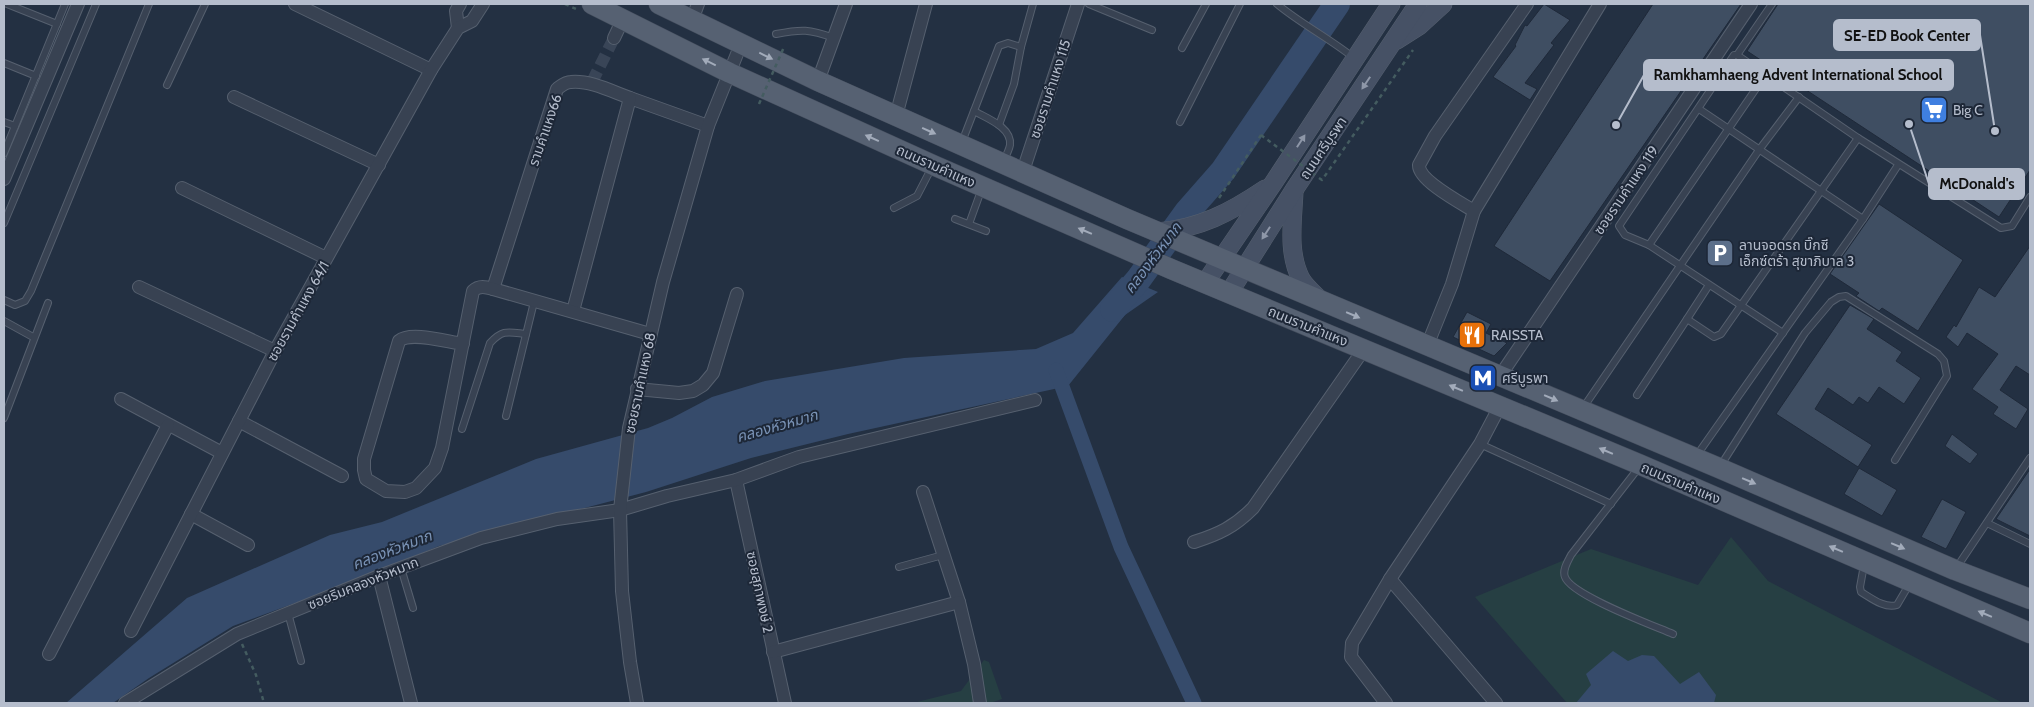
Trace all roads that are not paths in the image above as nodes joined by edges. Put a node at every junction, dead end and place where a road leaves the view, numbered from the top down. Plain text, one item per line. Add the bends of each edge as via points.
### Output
1 (7, 4) edge
2 (65, 4) edge
3 (78, 4) edge
4 (96, 4) edge
5 (149, 4) edge
6 (205, 4) edge
7 (295, 4) edge
8 (460, 4) edge
9 (483, 4) edge
10 (592, 4) edge
11 (659, 4) edge
12 (846, 4) edge
13 (926, 4) edge
14 (1033, 4) edge
15 (1078, 4) edge
16 (1089, 4) edge
17 (1206, 4) edge
18 (1240, 4) edge
19 (1277, 4) edge
20 (1377, 4) edge
21 (1391, 4) edge
22 (1418, 4) edge
23 (1443, 4) edge
24 (1527, 4) edge
25 (1600, 4) edge
26 (1751, 4) edge
27 (1772, 4) edge
28 (695, 12) edge
29 (623, 19) junction
30 (57, 24) junction
31 (458, 28) junction
32 (1152, 30) dead end
33 (1373, 30) junction
34 (776, 34) dead end
35 (614, 38) tunnel mouth
36 (834, 38) junction
37 (1393, 42) junction
38 (741, 44) junction
39 (1021, 47) junction
40 (1182, 48) dead end
41 (1737, 55) junction
42 (1354, 58) junction
43 (4, 63) edge
44 (431, 70) junction
45 (730, 73) junction
46 (1766, 74) junction
47 (36, 76) junction
48 (818, 81) junction
49 (167, 85) dead end
50 (234, 97) dead end
51 (1799, 97) junction
52 (630, 98) junction
53 (1699, 109) junction
54 (974, 112) junction
55 (896, 116) junction
56 (4, 122) edge
57 (1180, 122) dead end
58 (999, 125) junction
59 (15, 126) junction
60 (708, 126) junction
61 (1728, 128) junction
62 (1858, 138) junction
63 (960, 146) junction
64 (1760, 150) junction
65 (4, 153) edge
66 (379, 165) junction
67 (933, 165) junction
68 (1003, 165) junction
69 (1898, 165) junction
70 (1022, 174) junction
71 (4, 179) edge
72 (1274, 182) junction
73 (982, 187) junction
74 (182, 188) dead end
75 (1294, 190) junction
76 (1822, 191) junction
77 (2030, 196) edge
78 (894, 208) dead end
79 (1474, 211) junction
80 (1863, 218) junction
81 (955, 219) dead end
82 (4, 223) edge
83 (969, 224) junction
84 (986, 231) dead end
85 (1156, 232) junction
86 (1649, 245) junction
87 (326, 258) junction
88 (1220, 259) junction
89 (1681, 266) junction
90 (1243, 268) junction
91 (1205, 283) junction
92 (1709, 284) junction
93 (139, 287) dead end
94 (493, 289) junction
95 (1229, 293) junction
96 (737, 294) dead end
97 (4, 300) edge
98 (1322, 301) junction
99 (534, 302) junction
100 (48, 303) dead end
101 (1742, 306) junction
102 (573, 311) junction
103 (1688, 319) junction
104 (4, 321) edge
105 (1783, 333) junction
106 (526, 334) junction
107 (650, 334) junction
108 (33, 337) junction
109 (463, 344) junction
110 (1427, 346) junction
111 (1364, 349) junction
112 (275, 351) junction
113 (1500, 376) junction
114 (637, 389) junction
115 (1637, 395) dead end
116 (121, 399) dead end
117 (1034, 400) dead end
118 (1500, 406) junction
119 (1582, 410) junction
120 (506, 416) dead end
121 (4, 418) edge
122 (239, 422) junction
123 (168, 424) junction
124 (462, 429) dead end
125 (1480, 444) junction
126 (222, 453) junction
127 (1694, 458) junction
128 (2030, 458) edge
129 (1895, 460) dead end
130 (1641, 466) junction
131 (1719, 468) junction
132 (342, 476) dead end
133 (736, 480) junction
134 (923, 492) dead end
135 (1611, 504) junction
136 (621, 506) junction
137 (191, 514) junction
138 (1987, 523) junction
139 (1194, 542) dead end
140 (248, 544) dead end
141 (2030, 544) edge
142 (943, 555) junction
143 (1865, 562) junction
144 (898, 567) dead end
145 (402, 568) junction
146 (1954, 570) junction
147 (379, 576) junction
148 (1390, 579) junction
149 (1911, 582) junction
150 (2030, 599) edge
151 (959, 602) junction
152 (413, 608) dead end
153 (288, 613) junction
154 (131, 631) dead end
155 (2030, 632) edge
156 (1673, 634) dead end
157 (774, 652) junction
158 (49, 654) dead end
159 (301, 661) dead end
160 (125, 703) edge
161 (411, 703) edge
162 (638, 703) edge
163 (785, 703) edge
164 (980, 703) edge
165 (1386, 703) edge
166 (1496, 703) edge

1 - 30 lane
2 - 30 lane
3 - 71 street
4 - 82 lane
5 - 97 lane via 31,291 25,301 15,306
6 - 49 lane
7 - 44 street
8 - 31 street via 456,11
9 - 31 street, ซอยรามคำแหง 64/1 via 472,21
10 - 29 main road, ถนนรามคำแหง
11 - 28 main road, ถนนรามคำแหง
12 - 36 street
13 - 55 street
14 - 39 lane
15 - 70 street, ซอยรามคำแหง 115
16 - 32 lane
17 - 40 lane
18 - 57 lane
19 - 42 lane
20 - 33 street
21 - 33 street, ถนนศรีบูรพา
22 - 37 street, ถนนศรีบูรพา
23 - 37 street via 1419,26
24 - 79 street via 1435,136 1419,165 1420,173 1440,190
25 - 79 street
26 - 113 street, ซอยรามคำแหง 119
27 - 41 lane
28 - 38 main road, ถนนรามคำแหง
29 - 35 street
45 -> 29 main road, ถนนรามคำแหง
30 - 47 lane
31 - 44 street, ซอยรามคำแหง 64/1
33 - 42 street, ถนนศรีบูรพา
34 - 36 lane via 801,29
36 - 48 street
37 -> 75 street, ถนนศรีบูรพา
38 - 45 street, ซอยรามคำแหง 68
38 -> 48 main road, ถนนรามคำแหง
39 - 54 lane via 1008,43 999,46
39 - 58 lane via 1014,84
41 - 46 lane
41 - 53 lane
72 -> 42 street, ถนนศรีบูรพา
43 - 47 lane
44 - 66 street, ซอยรามคำแหง 64/1
45 - 60 street, ซอยรามคำแหง 68
67 -> 45 main road, ถนนรามคำแหง
46 - 51 lane
46 - 61 lane
47 - 59 lane
48 - 55 main road, ถนนรามคำแหง
50 - 66 street
51 - 62 lane
51 - 64 lane
52 - 60 street, รามคำแหง66
52 - 94 street, รามคำแหง66 via 592,84 572,81 557,89
52 - 102 street
53 - 61 lane
53 - 86 lane via 1619,226 1625,234
54 - 58 lane
54 - 63 lane
55 -> 63 main road, ถนนรามคำแหง
56 - 59 lane
58 - 68 lane via 1008,136 1010,145
59 - 65 lane
60 - 107 street, ซอยรามคำแหง 68
61 - 64 lane
61 - 86 lane
62 - 69 lane
62 - 76 lane
63 - 68 main road, ถนนรามคำแหง
64 - 76 lane
64 - 89 lane
66 - 87 street, ซอยรามคำแหง 64/1
67 - 73 main road, ถนนรามคำแหง
67 - 78 lane via 917,196
68 - 70 main road, ถนนรามคำแหง
69 - 77 lane via 2001,228 2012,226
69 - 80 lane
70 - 85 main road, ถนนรามคำแหง
72 - 85 street via 1247,201 1221,206 1200,225
72 - 88 street, ถนนศรีบูรพา
73 - 83 lane
91 -> 73 main road, ถนนรามคำแหง
74 - 87 street
75 -> 90 street, ถนนศรีบูรพา
75 - 98 street via 1294,259 1301,280
76 - 80 lane
76 - 101 lane
79 - 110 street via 1452,284
80 - 105 lane
81 - 83 lane
83 - 84 lane
85 - 88 main road, ถนนรามคำแหง
86 - 89 lane
87 - 112 street, ซอยรามคำแหง 64/1
88 - 90 main road, ถนนรามคำแหง
88 - 91 street, ถนนศรีบูรพา
89 - 92 lane
89 - 119 lane
90 - 95 street, ถนนศรีบูรพา
90 - 98 main road, ถนนรามคำแหง
91 - 95 main road, ถนนรามคำแหง
92 - 101 lane
92 - 103 lane
93 - 112 street
94 - 99 street
94 - 109 street via 473,290
95 - 111 main road, ถนนรามคำแหง
96 - 114 street via 713,374 703,385 693,391 679,393
98 -> 110 main road, ถนนรามคำแหง
99 - 102 street
99 - 106 lane
100 - 108 lane
101 - 103 lane via 1714,338
101 - 105 lane
102 - 107 street
103 - 115 lane
104 - 108 lane
105 - 127 lane
106 - 120 lane
106 - 124 lane via 504,331 490,343
107 - 114 street, ซอยรามคำแหง 68
108 - 121 lane
109 - 109 street via 435,468 416,488 405,492 386,492 366,479 364,459 399,342 404,337 413,336
110 - 113 main road, ถนนรามคำแหง
118 -> 111 main road, ถนนรามคำแหง
111 - 139 street via 1253,508 1238,524
112 - 122 street, ซอยรามคำแหง 64/1
113 -> 119 main road, ถนนรามคำแหง
114 - 136 street, ซอยรามคำแหง 68 via 629,428
116 - 123 street
117 - 133 street, ซอยริมคลองหัวหมาก via 799,458
118 - 125 street
130 -> 118 main road, ถนนรามคำแหง
119 - 127 main road, ถนนรามคำแหง
122 - 126 street, ซอยรามคำแหง 64/1
122 - 132 street
123 - 126 street
123 - 158 street
125 - 135 lane
125 - 148 street
126 - 137 street, ซอยรามคำแหง 64/1
127 - 131 main road, ถนนรามคำแหง
128 - 138 lane
129 - 131 lane via 1946,376 1946,366 1938,354 1846,296 1831,302 1805,333
130 - 135 lane
143 -> 130 main road, ถนนรามคำแหง
131 -> 146 main road, ถนนรามคำแหง
133 - 136 street, ซอยริมคลองหัวหมาก
133 - 157 street, ซอยสุภาพงษ์ 2
134 - 142 street
135 - 156 lane via 1571,555 1565,578 1572,587 1590,597
136 - 145 street, ซอยริมคลองหัวหมาก via 481,538
136 - 162 street, ซอยรามคำแหง 68 via 622,591
137 - 140 street
137 - 154 street, ซอยรามคำแหง 64/1
138 - 141 lane
138 - 146 lane
142 - 144 lane
142 - 151 street
143 - 149 main road, ถนนรามคำแหง
143 - 149 lane via 1860,587 1874,600 1892,607 1897,605
145 - 147 street, ซอยริมคลองหัวหมาก
145 - 152 lane
146 - 150 main road, ถนนรามคำแหง
147 - 153 street, ซอยริมคลองหัวหมาก
147 - 161 street
148 - 165 street via 1352,643 1350,657
148 - 166 street
155 -> 149 main road, ถนนรามคำแหง
151 - 157 street
151 - 164 street
153 - 159 lane
153 - 160 street, ซอยริมคลองหัวหมาก via 237,634
157 - 163 street, ซอยสุภาพงษ์ 2

